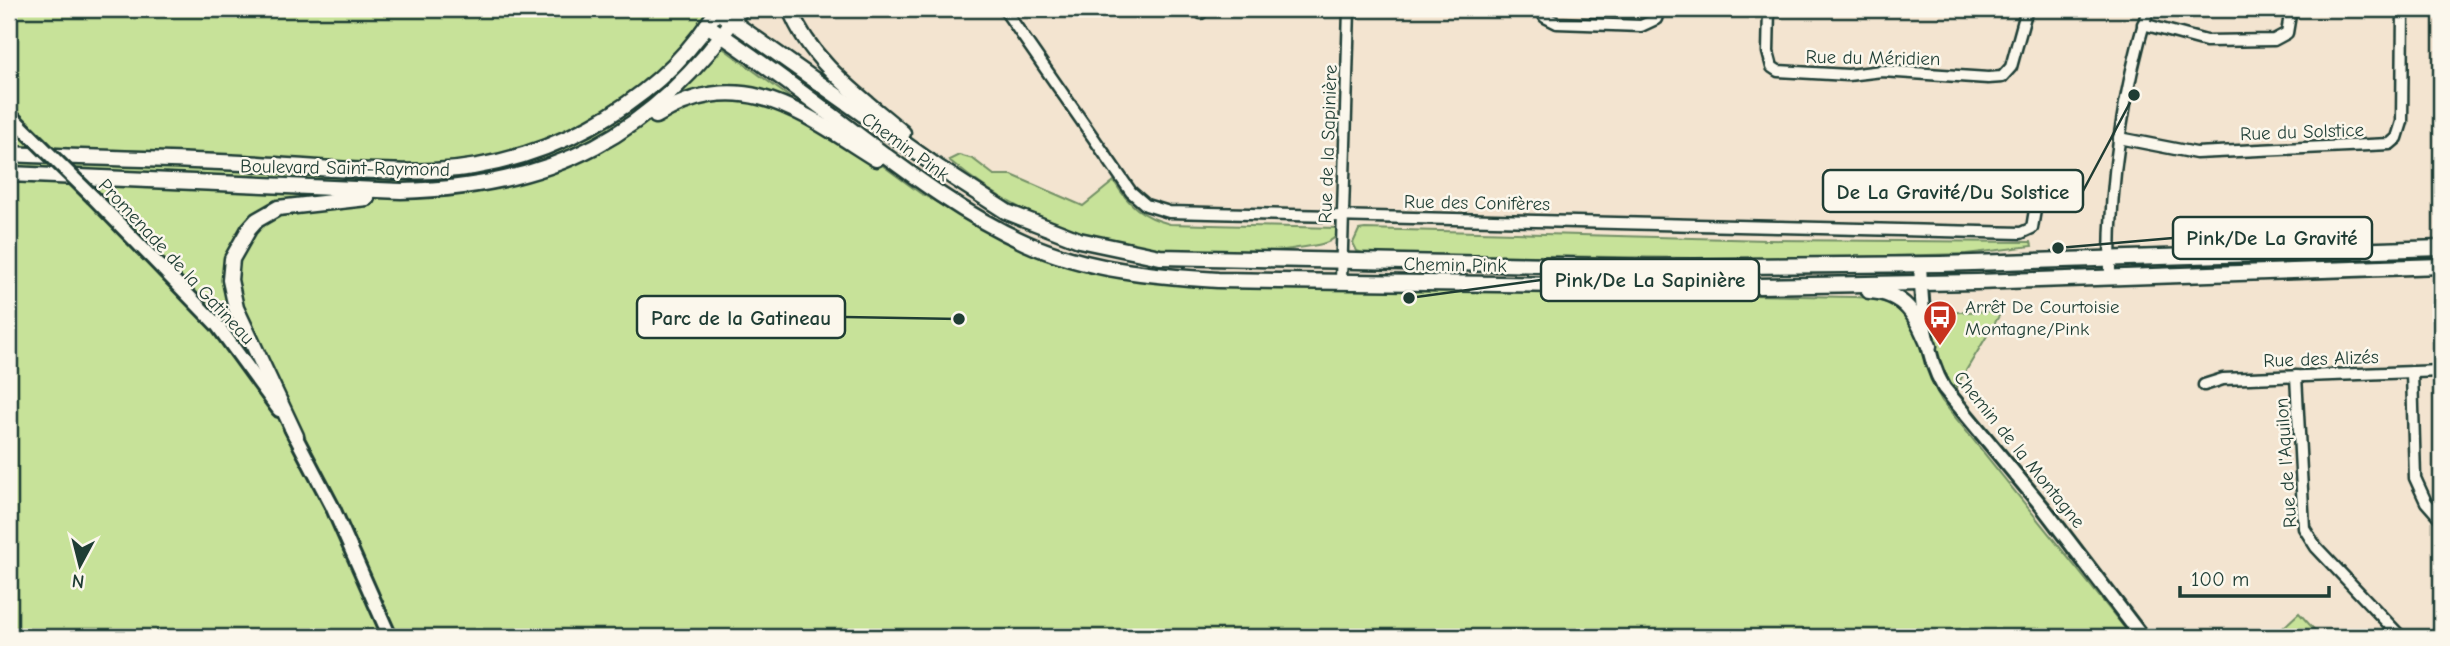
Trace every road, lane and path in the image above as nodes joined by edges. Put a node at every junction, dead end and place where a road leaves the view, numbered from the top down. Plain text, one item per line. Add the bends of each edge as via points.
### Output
1 (741, 9) edge
2 (790, 9) edge
3 (1004, 9) edge
4 (1349, 9) edge
5 (1539, 9) edge
6 (1659, 9) edge
7 (1769, 9) edge
8 (2027, 9) edge
9 (2148, 9) edge
10 (2291, 9) edge
11 (2403, 9) edge
12 (717, 10) edge
13 (732, 22) junction
14 (2143, 24) junction
15 (707, 26) junction
16 (723, 36) junction
17 (9, 114) edge
18 (2119, 138) junction
19 (611, 139) junction
20 (9, 155) edge
21 (939, 168) junction
22 (9, 174) edge
23 (452, 190) junction
24 (933, 191) junction
25 (2035, 210) dead end
26 (1342, 216) junction
27 (2441, 248) edge
28 (2109, 259) junction
29 (1342, 262) junction
30 (1920, 264) junction
31 (2441, 267) edge
32 (2110, 277) junction
33 (1341, 281) junction
34 (1921, 284) junction
35 (1700, 287) junction
36 (1929, 346) junction
37 (2441, 371) edge
38 (2412, 372) junction
39 (2296, 376) junction
40 (2204, 384) dead end
41 (296, 436) junction
42 (2441, 519) edge
43 (390, 637) edge
44 (2142, 637) edge
45 (2401, 637) edge

1 - 13 main road, Boulevard Saint-Raymond
2 - 21 main road via 816,54
3 - 26 street, Rue des Conifères via 1131,192 1146,205 1169,212
4 - 26 street, Rue de la Sapinière
5 - 6 street via 1557,23 1641,26 1656,19
7 - 8 street, Rue du Méridien via 1768,52 1778,71 1988,78 2002,77 2011,67
9 - 14 street
10 - 14 street via 2287,33 2274,40 2206,41
11 - 18 street, Rue du Solstice via 2402,122 2390,144 2196,153
12 - 13 main road, Chemin Pink
12 - 15 main road, Boulevard Saint-Raymond
13 - 16 main road, Boulevard Saint-Raymond
13 - 21 main road, Chemin Pink
14 - 18 street
15 - 16 main road, Chemin Pink
15 - 20 main road, Boulevard Saint-Raymond via 657,81 596,123 540,149 481,165 403,171
16 - 19 main road, Boulevard Saint-Raymond via 666,99
16 - 24 main road, Chemin Pink
17 - 41 street, Promenade de la Gatineau, bridge via 217,325
18 - 28 street
19 - 23 main road, Boulevard Saint-Raymond via 547,168
19 - 24 main road via 686,100 747,93 793,107
21 - 29 main road, Chemin Pink via 1007,212 1105,248 1179,259
22 - 23 main road, Boulevard Saint-Raymond
23 - 41 main road via 288,205 257,220 242,238 232,259 231,292
24 - 33 main road, Chemin Pink via 1028,244 1100,266 1177,278
25 - 26 street, Rue des Conifères via 2032,228 2021,233
26 - 29 street, Rue de la Sapinière
27 - 28 main road, Chemin Pink
28 - 30 main road, Chemin Pink
28 - 32 street
29 - 30 main road, Chemin Pink via 1622,267
29 - 33 street, Rue de la Sapinière
30 - 34 street, Chemin de la Montagne
31 - 32 main road, Chemin Pink
32 - 34 main road, Chemin Pink
33 - 35 main road, Chemin Pink
34 - 35 main road, Chemin Pink
34 - 36 street, Chemin de la Montagne
35 - 36 main road via 1892,295 1912,312
36 - 44 street, Chemin de la Montagne via 1950,397 2045,510
37 - 38 street, Rue des Alizés
38 - 39 street, Rue des Alizés
38 - 42 street via 2415,478 2426,502
39 - 40 street, Rue des Alizés
39 - 45 street, Rue de l'Aquilon via 2304,528 2316,547
41 - 43 street, Promenade de la Gatineau

